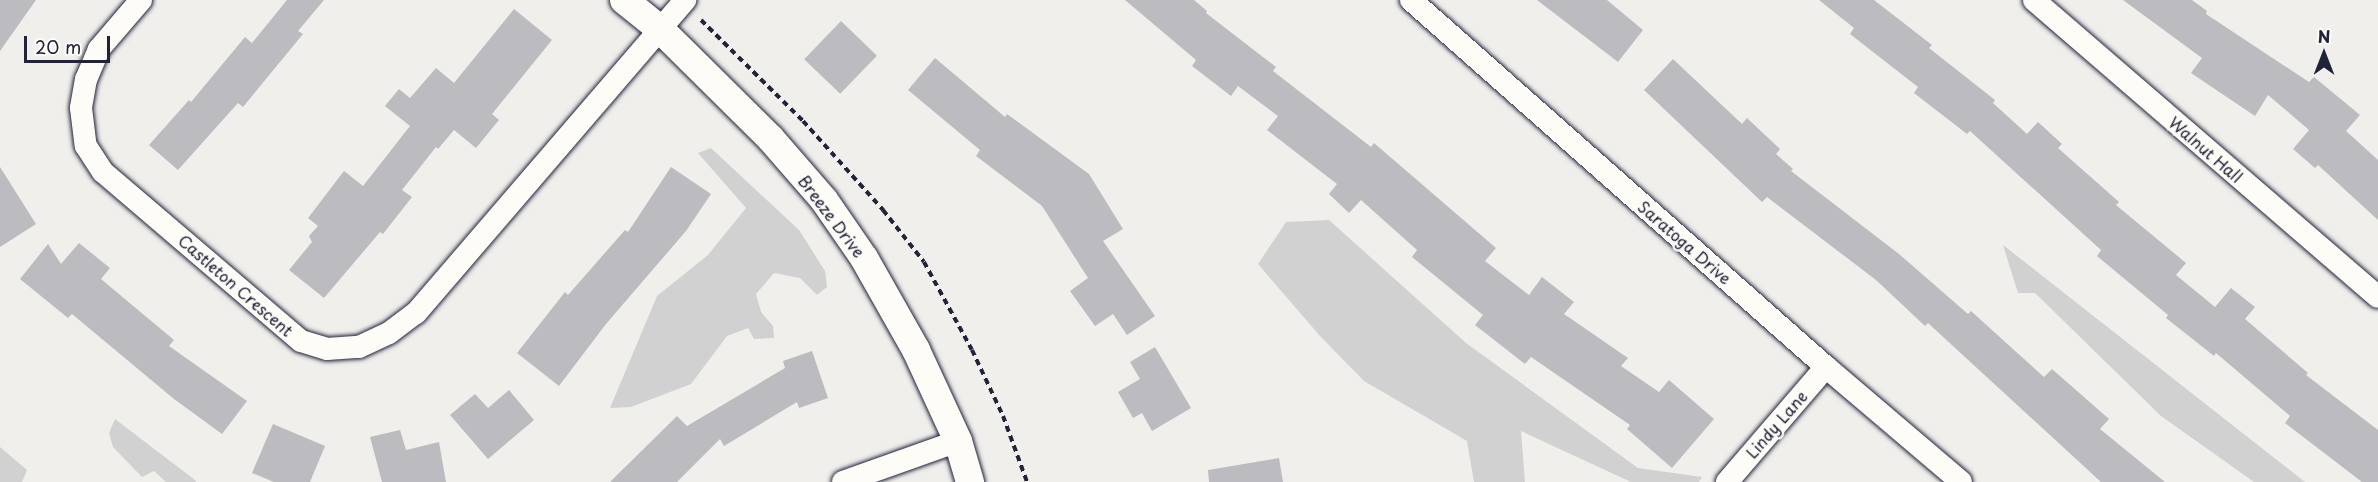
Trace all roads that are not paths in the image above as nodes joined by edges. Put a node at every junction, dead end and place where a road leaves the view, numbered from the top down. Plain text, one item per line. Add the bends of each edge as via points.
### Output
1 (141, 0) edge
2 (624, 0) edge
3 (685, 0) edge
4 (1411, 0) edge
5 (2034, 0) edge
6 (660, 29) junction
7 (2378, 297) edge
8 (1826, 367) junction
9 (958, 441) junction
10 (843, 482) edge
11 (970, 482) edge
12 (1727, 482) edge
13 (1961, 482) edge

1 - 6 street, Castleton Crescent via 99,49 86,79 81,108 86,146 103,172 301,341 327,349 359,347 389,333 416,313
2 - 6 street, Breeze Drive
3 - 6 street, Castleton Crescent
4 - 8 street, Saratoga Drive
5 - 7 street, Walnut Hall
6 - 9 street, Breeze Drive via 771,139 824,200 864,258 916,350
8 - 12 street, Lindy Lane
8 - 13 street, Saratoga Drive
9 - 10 street
9 - 11 street, Breeze Drive

